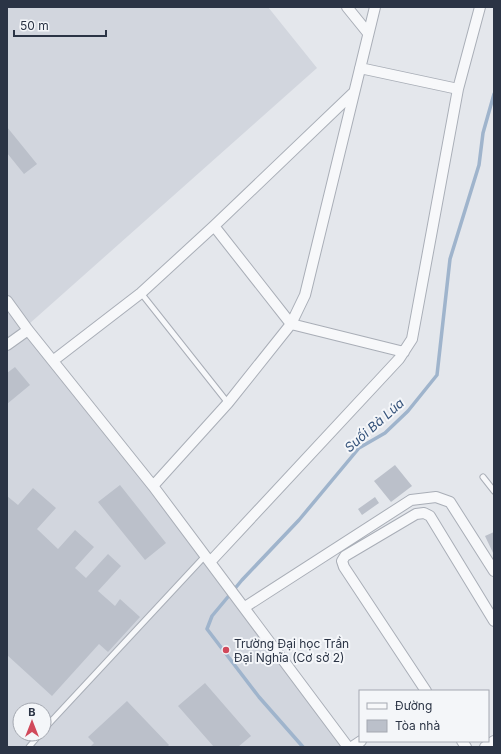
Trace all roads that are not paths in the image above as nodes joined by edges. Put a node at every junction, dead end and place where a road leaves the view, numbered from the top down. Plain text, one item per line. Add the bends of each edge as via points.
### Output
1 (347, 7) edge
2 (375, 7) edge
3 (480, 7) edge
4 (368, 33) junction
5 (360, 68) junction
6 (458, 89) junction
7 (353, 93) junction
8 (214, 226) junction
9 (141, 293) junction
10 (7, 301) edge
11 (291, 324) junction
12 (28, 330) junction
13 (7, 345) edge
14 (404, 352) junction
15 (54, 360) junction
16 (228, 403) junction
17 (483, 477) dead end
18 (153, 486) junction
19 (494, 491) edge
20 (210, 562) junction
21 (494, 571) edge
22 (242, 604) junction
23 (494, 620) edge
24 (425, 690) edge
25 (52, 721) edge
26 (494, 741) edge
27 (348, 747) edge
28 (485, 747) edge

1 - 4 street
2 - 4 street
3 - 6 street
4 - 5 street
5 - 6 street
5 - 7 street
6 - 14 street via 423,274 417,320 412,339
7 - 8 street
7 - 11 street via 305,295
8 - 9 street
8 - 11 street
9 - 15 street
9 - 16 lane
10 - 12 street
11 - 14 street
11 - 16 street
12 - 13 street
12 - 15 street
14 - 20 street
15 - 18 street
16 - 18 street
17 - 19 lane
18 - 20 street
20 - 22 street
20 - 25 lane
21 - 22 street via 450,502 436,497 422,498 411,500
22 - 27 street
23 - 24 street via 430,516 424,513 416,514 345,556 342,561 344,567
26 - 28 street

